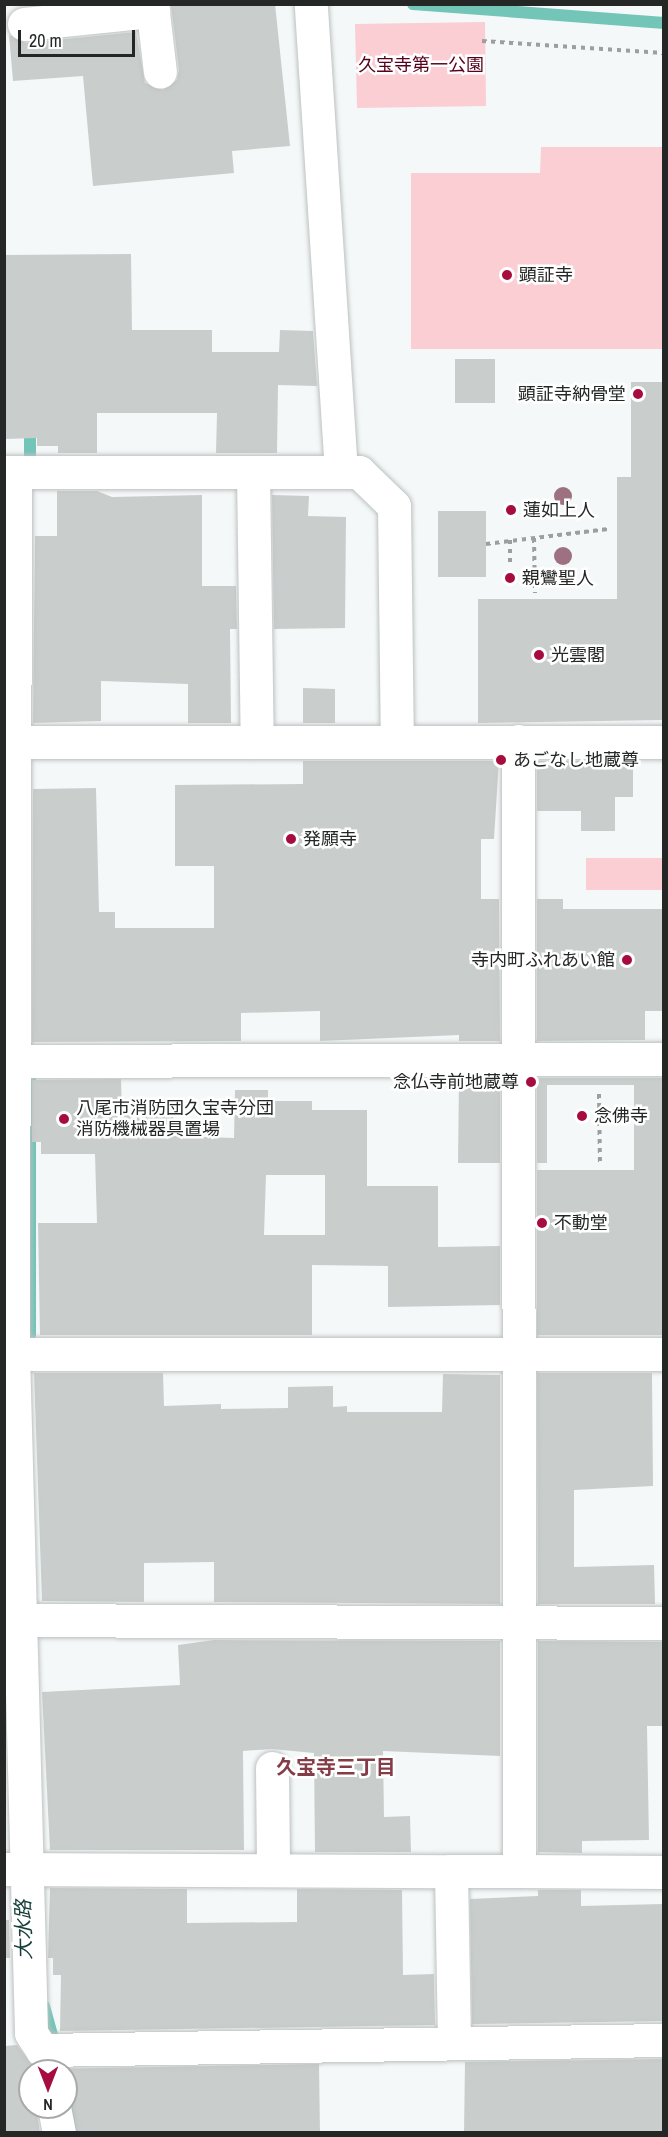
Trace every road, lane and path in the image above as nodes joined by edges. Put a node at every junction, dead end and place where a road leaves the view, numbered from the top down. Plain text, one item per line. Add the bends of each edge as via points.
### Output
1 (311, 4) edge
2 (152, 8) edge
3 (24, 24) dead end
4 (482, 41) dead end
5 (663, 53) edge
6 (160, 72) dead end
7 (10, 472) edge
8 (253, 472) junction
9 (340, 472) junction
10 (608, 529) dead end
11 (534, 538) junction
12 (510, 540) junction
13 (486, 544) dead end
14 (510, 562) dead end
15 (535, 593) dead end
16 (518, 741) junction
17 (10, 742) edge
18 (257, 742) junction
19 (397, 742) junction
20 (663, 742) edge
21 (519, 1059) junction
22 (663, 1059) edge
23 (11, 1061) edge
24 (599, 1085) dead end
25 (600, 1162) dead end
26 (8, 1354) edge
27 (663, 1354) edge
28 (518, 1355) junction
29 (12, 1620) edge
30 (519, 1623) junction
31 (663, 1623) edge
32 (272, 1768) dead end
33 (14, 1868) edge
34 (273, 1870) junction
35 (451, 1871) junction
36 (519, 1871) junction
37 (663, 1872) edge
38 (663, 2040) edge
39 (454, 2043) junction
40 (31, 2047) edge

1 - 9 street
2 - 3 street
2 - 6 street
4 - 5 path
7 - 8 street
7 - 17 street
8 - 9 street
8 - 18 street
9 - 19 street via 359,472 394,506
10 - 11 path
11 - 12 path
11 - 15 path
12 - 13 path
12 - 14 path
16 - 19 street
16 - 20 street
16 - 21 street
17 - 18 street
17 - 23 street
18 - 19 street
21 - 22 street
21 - 23 street
21 - 28 street
23 - 26 street
24 - 25 path
26 - 28 street
26 - 29 street
27 - 28 street
28 - 30 street
29 - 30 street
29 - 33 street
30 - 31 street
30 - 36 street
32 - 34 street
33 - 34 street
33 - 40 street
34 - 35 street
35 - 36 street
35 - 39 street
36 - 37 street
38 - 39 street
39 - 40 street

